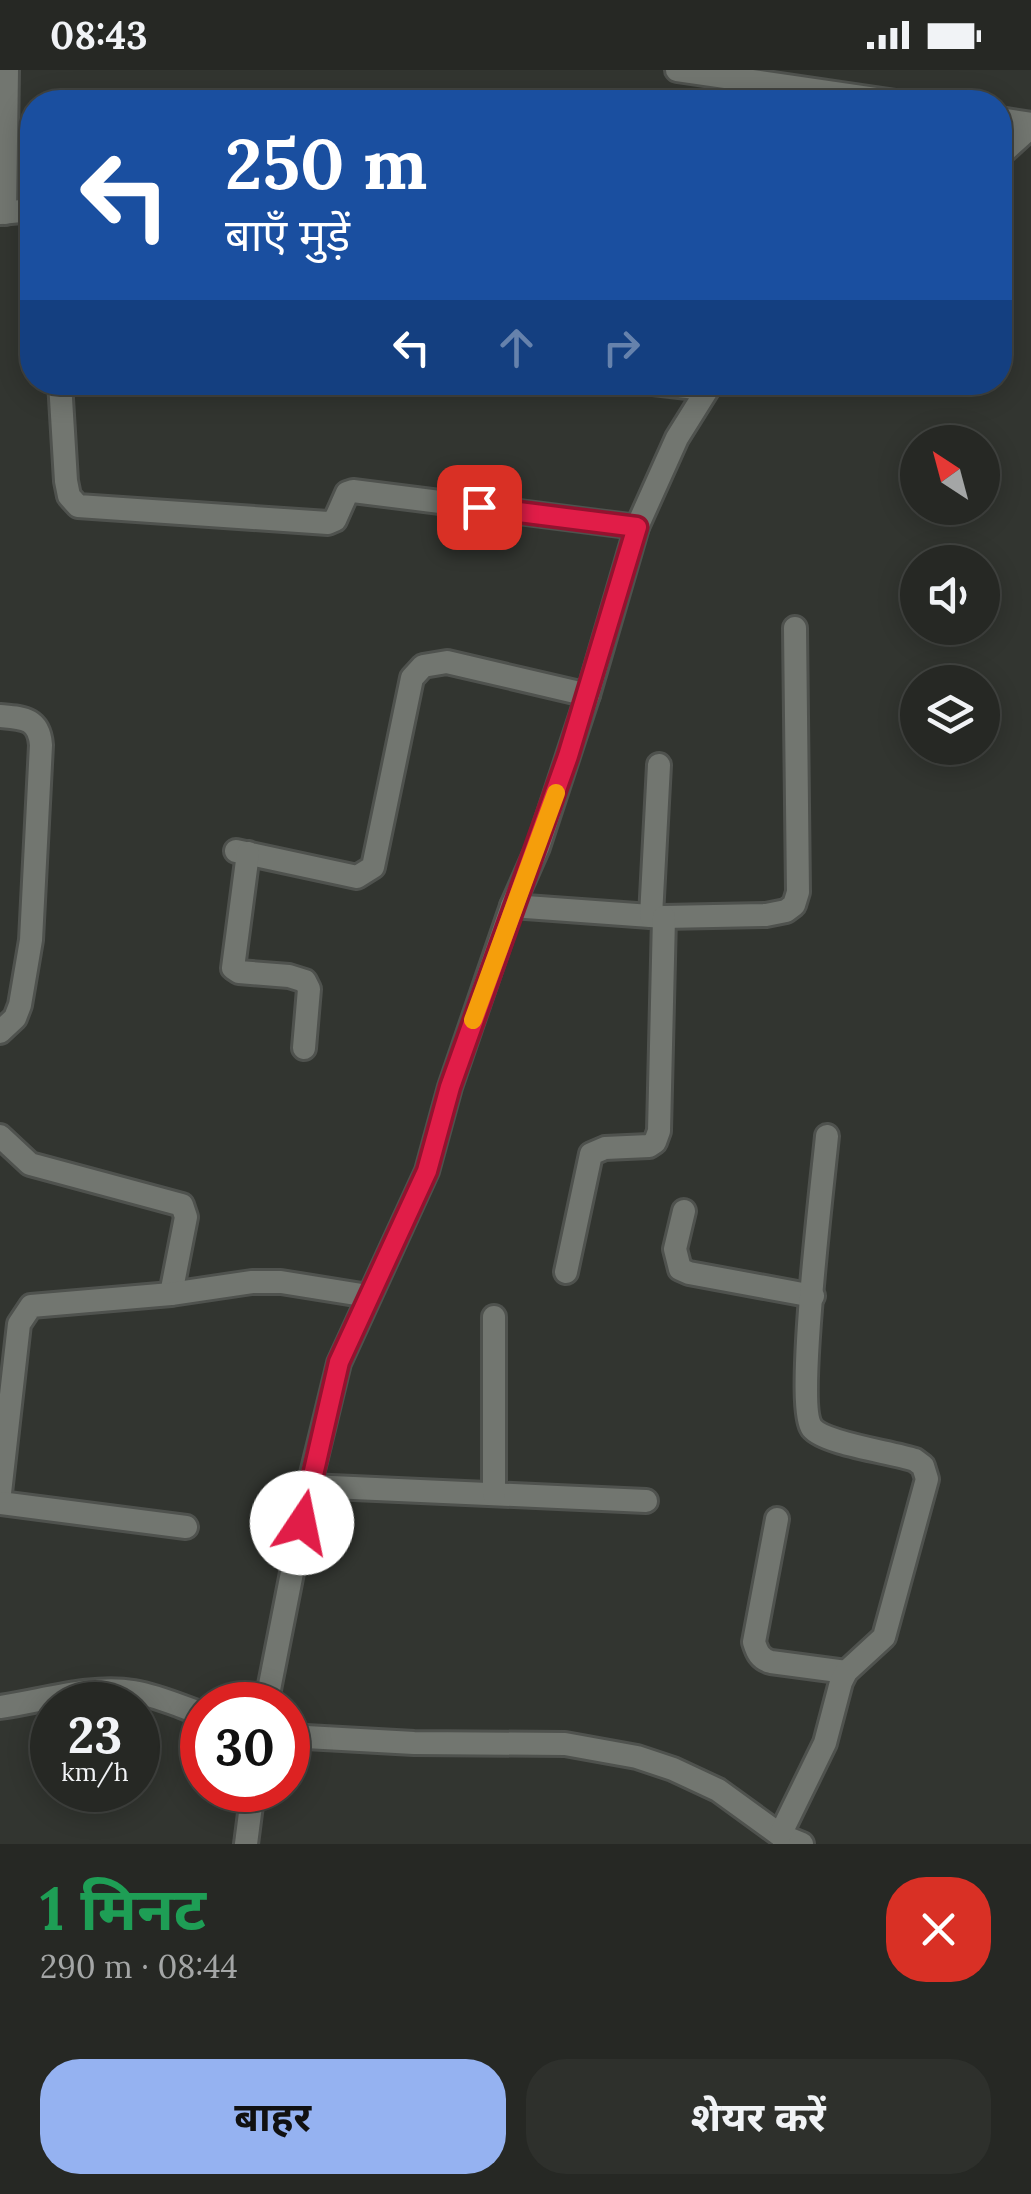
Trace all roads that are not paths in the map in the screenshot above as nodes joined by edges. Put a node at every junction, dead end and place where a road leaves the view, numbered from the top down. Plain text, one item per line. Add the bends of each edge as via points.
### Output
1 (7, 70) edge
2 (677, 70) edge
3 (814, 90) edge
4 (1031, 126) edge
5 (1012, 143) edge
6 (3, 213) edge
7 (61, 395) edge
8 (702, 395) edge
9 (637, 527) junction
10 (795, 628) dead end
11 (588, 695) junction
12 (0, 716) edge
13 (659, 765) dead end
14 (512, 906) junction
15 (658, 916) junction
16 (0, 1032) edge
17 (304, 1048) dead end
18 (0, 1136) edge
19 (827, 1136) dead end
20 (684, 1211) dead end
21 (566, 1272) dead end
22 (171, 1294) junction
23 (368, 1296) junction
24 (813, 1296) junction
25 (494, 1317) dead end
26 (309, 1486) junction
27 (0, 1493) edge
28 (494, 1494) junction
29 (646, 1501) dead end
30 (0, 1503) edge
31 (776, 1519) dead end
32 (186, 1527) dead end
33 (846, 1672) junction
34 (271, 1682) edge
35 (180, 1706) edge
36 (0, 1707) edge
37 (310, 1737) edge
38 (250, 1812) edge
39 (791, 1839) edge
40 (246, 1844) edge

1 - 6 street
2 - 3 street
4 - 5 street
7 - 9 street via 66,481 78,506 328,523 353,491
8 - 9 street
9 - 11 street
10 - 15 street via 794,905 766,915
11 - 14 street
11 - 17 street via 448,662 423,666 412,678 373,867 357,878 242,852 233,968 304,981
12 - 16 street via 35,723 41,744 32,940 20,1005
13 - 15 street
14 - 15 street
14 - 23 street via 427,1171
15 - 21 street via 659,1131 649,1146 591,1154
18 - 22 street via 30,1164 182,1205 186,1217
19 - 24 street
20 - 24 street via 675,1249 680,1268
22 - 23 street via 281,1282
22 - 27 street via 44,1303 24,1314
23 - 26 street via 339,1362
24 - 33 street via 805,1402 811,1427 914,1460 927,1479 884,1637
25 - 28 street
26 - 28 street
26 - 34 street
28 - 29 street
30 - 32 street
31 - 33 street via 756,1651 770,1662
33 - 39 street
35 - 36 street via 132,1692
37 - 39 street via 565,1744 619,1753 718,1790
38 - 40 street

